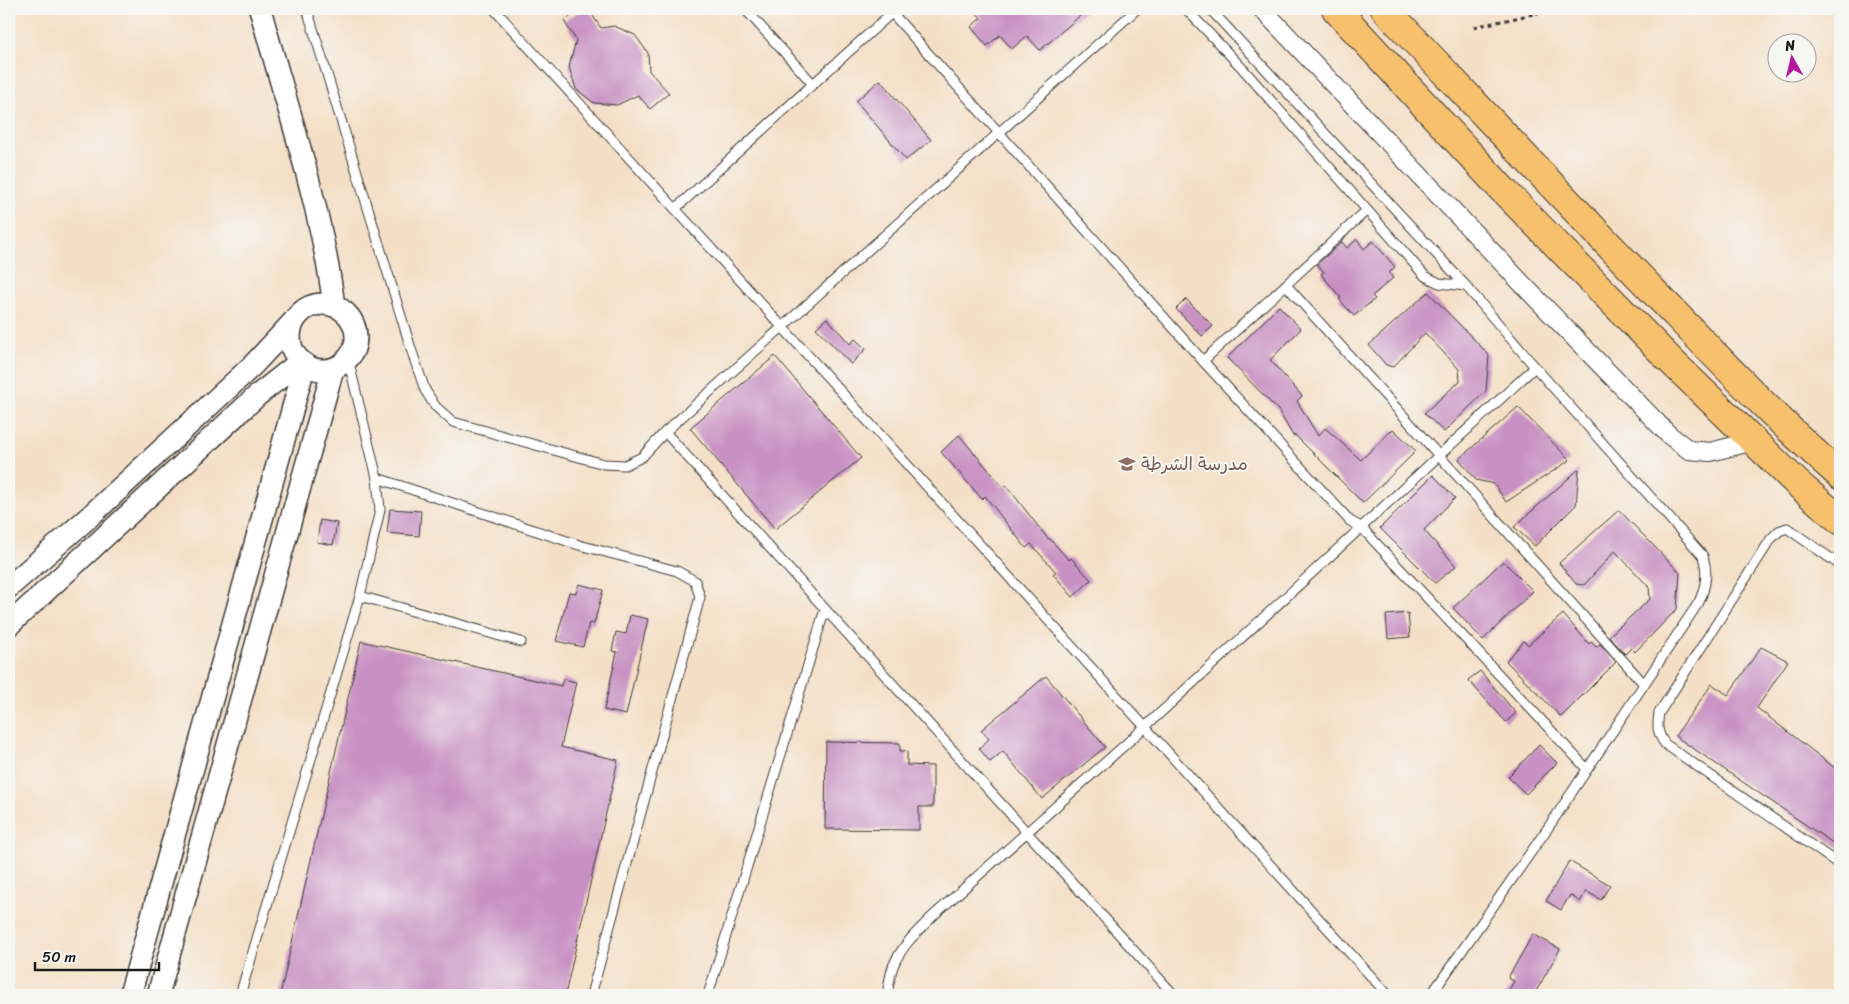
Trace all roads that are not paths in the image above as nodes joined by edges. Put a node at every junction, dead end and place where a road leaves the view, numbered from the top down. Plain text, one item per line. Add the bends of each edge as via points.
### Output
1 (260, 9) edge
2 (307, 9) edge
3 (494, 9) edge
4 (745, 9) edge
5 (1137, 9) edge
6 (1186, 9) edge
7 (1210, 9) edge
8 (1262, 9) edge
9 (1336, 9) edge
10 (1385, 9) edge
11 (894, 11) edge
12 (814, 84) junction
13 (1000, 132) junction
14 (675, 209) junction
15 (1367, 210) junction
16 (1286, 285) junction
17 (1466, 286) junction
18 (334, 306) junction
19 (293, 322) junction
20 (782, 327) junction
21 (1204, 361) junction
22 (303, 363) junction
23 (340, 364) junction
24 (1535, 367) junction
25 (665, 432) junction
26 (1754, 441) junction
27 (1439, 456) junction
28 (1840, 475) edge
29 (377, 478) junction
30 (1840, 520) edge
31 (1362, 527) junction
32 (1840, 565) edge
33 (9, 587) edge
34 (360, 596) junction
35 (825, 609) junction
36 (9, 625) edge
37 (522, 642) dead end
38 (1644, 684) junction
39 (1145, 727) junction
40 (1587, 769) junction
41 (1027, 833) junction
42 (1840, 865) edge
43 (130, 995) edge
44 (158, 995) edge
45 (240, 995) edge
46 (591, 995) edge
47 (708, 995) edge
48 (888, 995) edge
49 (1174, 995) edge
50 (1388, 995) edge
51 (1431, 995) edge

1 - 18 street via 318,216
2 - 25 lane via 412,352 425,390 435,406 453,422 604,464 625,465 642,457
3 - 14 lane
4 - 12 lane
5 - 13 lane
6 - 15 lane
7 - 17 lane
8 - 26 street via 1669,435 1689,450 1710,452
9 - 26 highway via 1502,189
10 - 28 highway via 1758,399
11 - 12 lane
11 - 13 lane
12 - 14 lane
13 - 20 lane
13 - 21 lane
14 - 20 lane
15 - 16 lane
15 - 17 lane via 1425,276 1439,283
16 - 21 lane
16 - 27 lane
17 - 24 lane
18 - 19 street via 309,307
18 - 23 street via 349,316 356,333 353,352
19 - 22 street via 293,350
19 - 33 street via 253,365
20 - 25 lane
20 - 39 lane
21 - 31 lane via 1350,521
22 - 23 street via 322,370
22 - 36 street via 252,400
22 - 43 street
23 - 29 lane
23 - 44 street
24 - 27 lane
24 - 38 lane via 1703,556 1706,580 1700,602
25 - 35 lane
26 - 30 highway
27 - 31 lane
27 - 38 lane
29 - 34 lane via 380,510
29 - 46 lane via 579,545 677,571 695,581 700,597
31 - 39 lane
31 - 40 lane
32 - 42 lane via 1787,528 1779,532 1771,539 1659,713 1657,724 1658,735 1665,744
34 - 37 lane
34 - 45 lane
35 - 41 lane
35 - 47 lane
38 - 40 lane
39 - 41 lane
39 - 50 lane
40 - 51 lane
41 - 48 lane via 912,936 894,966
41 - 49 lane

